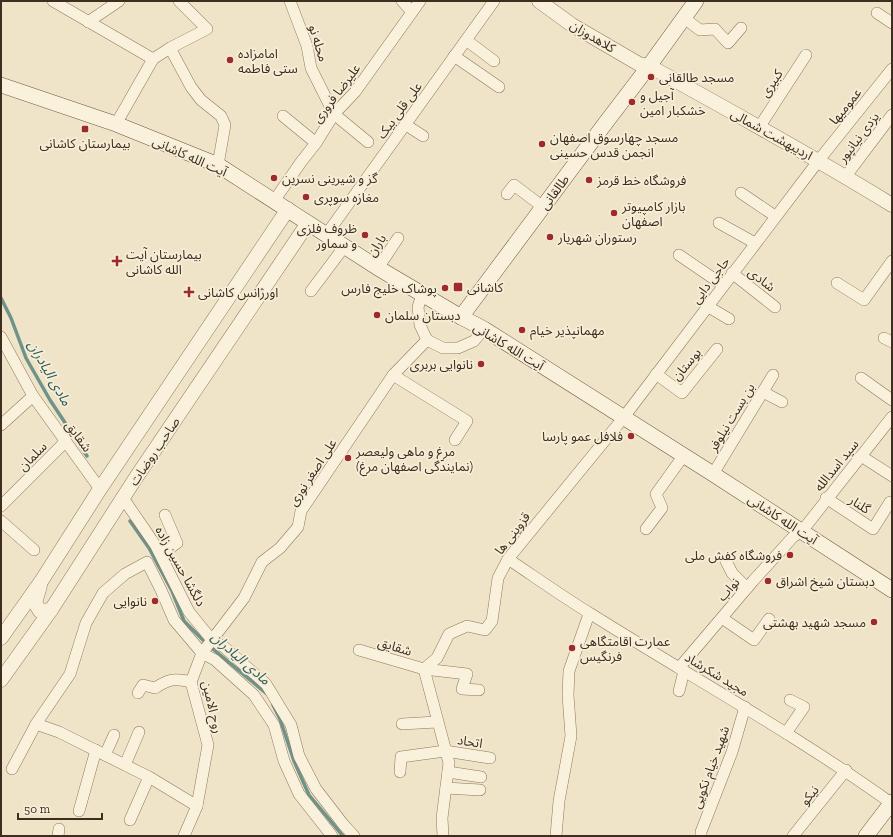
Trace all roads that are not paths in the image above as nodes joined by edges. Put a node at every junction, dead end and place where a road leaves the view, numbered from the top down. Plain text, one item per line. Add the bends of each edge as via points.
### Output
1 (53, 1) edge
2 (120, 1) edge
3 (179, 1) edge
4 (290, 1) edge
5 (402, 1) edge
6 (420, 1) edge
7 (494, 1) edge
8 (538, 1) edge
9 (696, 1) edge
10 (412, 12) junction
11 (877, 13) dead end
12 (684, 18) junction
13 (88, 22) junction
14 (892, 24) edge
15 (741, 28) dead end
16 (466, 40) junction
17 (170, 48) junction
18 (806, 55) dead end
19 (454, 56) junction
20 (152, 59) junction
21 (494, 61) dead end
22 (649, 66) junction
23 (892, 69) edge
24 (1, 86) edge
25 (499, 87) dead end
26 (334, 114) junction
27 (892, 115) edge
28 (283, 116) dead end
29 (116, 124) junction
30 (406, 125) junction
31 (760, 126) junction
32 (423, 136) dead end
33 (368, 142) dead end
34 (316, 143) junction
35 (818, 160) junction
36 (218, 165) junction
37 (846, 176) junction
38 (741, 193) dead end
39 (507, 194) dead end
40 (274, 201) junction
41 (892, 205) edge
42 (543, 208) junction
43 (288, 209) junction
44 (775, 216) junction
45 (308, 223) junction
46 (719, 224) dead end
47 (326, 235) junction
48 (398, 238) dead end
49 (755, 243) junction
50 (344, 247) junction
51 (679, 255) dead end
52 (892, 261) edge
53 (378, 268) junction
54 (732, 273) junction
55 (837, 283) dead end
56 (723, 286) junction
57 (311, 291) dead end
58 (422, 295) junction
59 (707, 306) junction
60 (775, 306) dead end
61 (729, 319) dead end
62 (458, 321) junction
63 (484, 329) junction
64 (1, 337) edge
65 (427, 340) junction
66 (717, 349) dead end
67 (656, 374) junction
68 (773, 375) dead end
69 (393, 376) junction
70 (861, 378) dead end
71 (763, 392) junction
72 (33, 396) junction
73 (892, 400) edge
74 (782, 402) dead end
75 (624, 417) junction
76 (892, 417) edge
77 (1, 425) edge
78 (455, 440) dead end
79 (65, 442) junction
80 (684, 455) junction
81 (861, 456) junction
82 (713, 474) junction
83 (892, 476) edge
84 (100, 488) junction
85 (123, 498) junction
86 (826, 498) junction
87 (890, 502) dead end
88 (1, 506) edge
89 (165, 516) dead end
90 (1, 521) edge
91 (646, 530) dead end
92 (802, 531) junction
93 (34, 550) dead end
94 (161, 554) junction
95 (508, 559) junction
96 (726, 561) dead end
97 (42, 580) junction
98 (747, 588) junction
99 (892, 590) edge
100 (51, 610) junction
101 (189, 612) junction
102 (589, 614) junction
103 (722, 618) junction
104 (769, 619) dead end
105 (174, 620) junction
106 (13, 621) junction
107 (1, 638) edge
108 (212, 640) junction
109 (24, 646) junction
110 (359, 650) dead end
111 (202, 653) junction
112 (424, 669) junction
113 (681, 670) junction
114 (1, 680) edge
115 (191, 682) junction
116 (479, 690) dead end
117 (679, 691) dead end
118 (138, 693) dead end
119 (790, 700) dead end
120 (745, 707) junction
121 (437, 722) junction
122 (36, 724) junction
123 (402, 724) dead end
124 (139, 732) dead end
125 (786, 733) junction
126 (114, 735) dead end
127 (445, 751) junction
128 (101, 753) junction
129 (490, 758) dead end
130 (125, 765) junction
131 (12, 769) dead end
132 (846, 770) junction
133 (400, 772) dead end
134 (448, 772) junction
135 (149, 777) junction
136 (481, 777) dead end
137 (446, 788) junction
138 (480, 790) dead end
139 (892, 803) edge
140 (197, 806) junction
141 (79, 811) dead end
142 (130, 820) dead end
143 (184, 836) edge
144 (332, 836) edge
145 (354, 836) edge
146 (443, 836) edge
147 (556, 836) edge
148 (701, 836) edge
149 (793, 836) edge
150 (866, 836) edge

1 - 13 street
2 - 13 street
3 - 17 street via 207,29
4 - 26 street, محله نو via 307,46 311,68
5 - 10 street
6 - 10 street, علیرضا فروری
7 - 16 street, علی قلی بیک
8 - 22 street, کلاهدوزان via 572,25 639,64
9 - 12 main road, طالقانی
10 - 26 street, علیرضا فروری via 355,92
11 - 14 street
12 - 15 street via 700,30 715,29 728,43
12 - 22 main road, طالقانی
13 - 20 street
16 - 19 street, علی قلی بیک
16 - 21 street
17 - 20 street
17 - 36 street via 191,87 201,100 221,116 225,125
18 - 31 street, کبیری
19 - 25 street
19 - 30 street, علی قلی بیک
20 - 29 street
22 - 31 street, اردیبهشت شمالی
22 - 42 main road, طالقانی
23 - 35 street, عمومیها
24 - 29 main road, آیت الله کاشانی
26 - 33 street
26 - 34 street, علیرضا فروری
27 - 37 street, یزدی نیانپور
28 - 34 street
29 - 36 main road, آیت الله کاشانی
30 - 32 street
30 - 47 street, علی قلی بیک
31 - 35 street, اردیبهشت شمالی
34 - 40 street, علیرضا فروری
35 - 37 street, اردیبهشت شمالی
35 - 44 street, حاجی دایی
36 - 40 main road, آیت الله کاشانی
37 - 41 street, اردیبهشت شمالی
38 - 44 street
39 - 42 street via 514,185
40 - 43 main road, آیت الله کاشانی
42 - 62 main road, طالقانی
43 - 45 main road, آیت الله کاشانی
43 - 84 street, صاحب روضات
44 - 49 street, حاجی دایی
45 - 47 main road, آیت الله کاشانی
45 - 85 street, صاحب روضات
46 - 49 street
47 - 50 main road, آیت الله کاشانی
48 - 53 street, باران
49 - 54 street, حاجی دایی
50 - 53 main road, آیت الله کاشانی
50 - 57 street
51 - 56 street
52 - 55 street via 864,300
53 - 58 main road, آیت الله کاشانی
54 - 56 street, حاجی دایی
54 - 60 street, شادی
56 - 59 street, حاجی دایی
58 - 62 main road, آیت الله کاشانی
58 - 65 street via 418,307 420,325
59 - 61 street
59 - 67 street, حاجی دایی
62 - 63 main road, آیت الله کاشانی
63 - 65 street via 474,341 458,348 443,348
63 - 75 main road, آیت الله کاشانی
64 - 72 street, شقایق
65 - 69 street, علی اصغر نوری
66 - 67 street, بوستان via 682,392
67 - 75 street, حاجی دایی
68 - 71 street, بن بست نیلوفر
69 - 78 street via 466,421
69 - 108 street, علی اصغر نوری via 301,511 298,527 280,548 262,562 244,598
70 - 73 street
71 - 74 street
71 - 82 street, بن بست نیلوفر
72 - 77 street
72 - 79 street, شقایق
75 - 80 main road, آیت الله کاشانی
75 - 95 street, قزوینی ها
76 - 81 street, سید اسدالله
79 - 84 street, شقایق
79 - 88 street, سلمان
80 - 82 main road, آیت الله کاشانی
80 - 91 street via 656,494 662,508
81 - 83 street
81 - 86 street, سید اسدالله
82 - 92 main road, آیت الله کاشانی
84 - 97 street, صاحب روضات
85 - 94 street, دلگشا حسین زاده
85 - 100 street, صاحب روضات
86 - 87 street, گلنار via 873,529
86 - 92 street, سید اسدالله
89 - 94 street via 177,543
90 - 93 street
92 - 98 street, نواب via 793,537
92 - 99 main road, آیت الله کاشانی
94 - 101 street, دلگشا حسین زاده
95 - 102 street, مجید شکرشاد
95 - 112 street, قزوینی ها via 498,578 492,621 485,630 467,626 449,634 437,658
96 - 98 street via 732,574
97 - 100 street via 35,603 40,611
97 - 106 street, صاحب روضات
98 - 103 street, نواب
100 - 109 street, صاحب روضات
101 - 105 street
101 - 108 street, دلگشا حسین زاده
102 - 113 street, مجید شکرشاد
102 - 147 street via 569,671 571,736 559,801
103 - 104 street via 754,640
103 - 113 street, نواب
105 - 111 street
105 - 122 street via 147,562 125,574 103,593 86,623 70,674
106 - 107 street, صاحب روضات
106 - 109 street via 21,626 26,635
108 - 111 street, علی اصغر نوری
108 - 145 street, دلگشا حسین زاده via 224,647 266,684 291,725 299,756 316,789
109 - 114 street, صاحب روضات
110 - 112 street, شقایق
111 - 115 street, روح الامین
111 - 144 street via 215,660 254,695 274,725 284,762 299,794
112 - 116 street, شقایق via 467,674 462,689
112 - 121 street
113 - 117 street
113 - 120 street, مجید شکرشاد
115 - 118 street via 177,679 154,688 143,685
115 - 140 street, روح الامین via 208,745
119 - 125 street via 804,707
120 - 125 street, مجید شکرشاد
120 - 148 street, شهید خیام نکویی via 732,752
121 - 123 street
121 - 127 street
122 - 128 street via 60,732
122 - 131 street
124 - 130 street
125 - 132 street, مجید شکرشاد
126 - 128 street
127 - 129 street, اتحاد
127 - 133 street, اتحاد via 401,757
127 - 134 street via 449,764
128 - 130 street
128 - 141 street
130 - 135 street
132 - 139 street, مجید شکرشاد
132 - 149 street, نیکو
134 - 136 street
134 - 137 street
135 - 140 street
135 - 142 street
137 - 138 street
137 - 146 street via 442,818
139 - 150 main road
140 - 143 street, روح الامین

